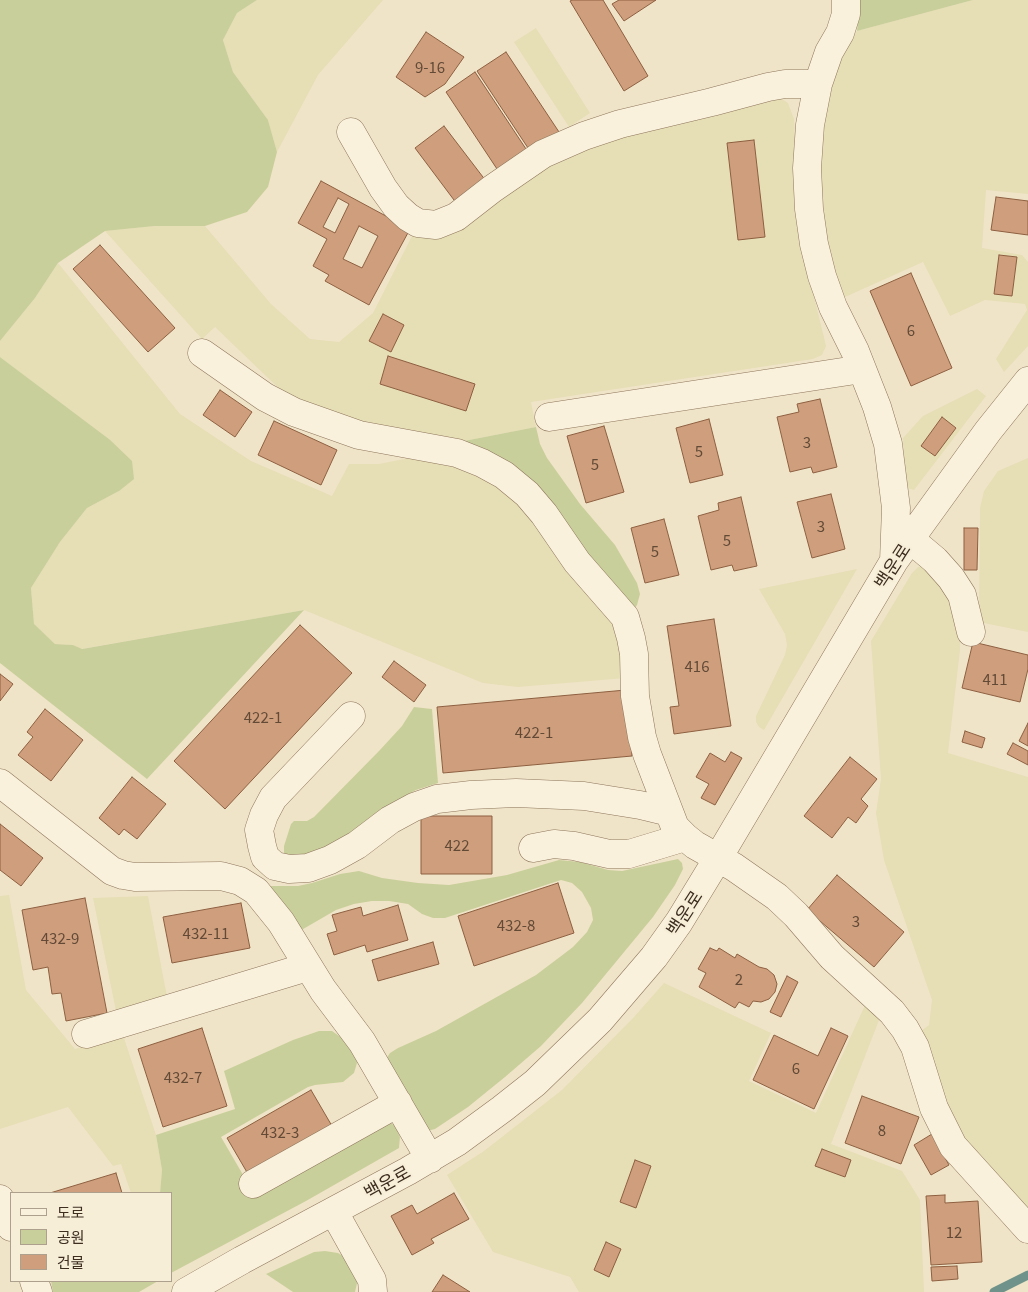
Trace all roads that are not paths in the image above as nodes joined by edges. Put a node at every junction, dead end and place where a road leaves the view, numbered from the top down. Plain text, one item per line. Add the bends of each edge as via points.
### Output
1 (846, 0) edge
2 (818, 84) junction
3 (352, 132) dead end
4 (202, 352) dead end
5 (862, 369) junction
6 (1028, 381) edge
7 (549, 417) dead end
8 (910, 539) junction
9 (894, 561) junction
10 (971, 632) dead end
11 (351, 716) dead end
12 (0, 783) edge
13 (668, 812) junction
14 (685, 837) junction
15 (533, 848) dead end
16 (718, 858) junction
17 (307, 967) junction
18 (86, 1034) dead end
19 (398, 1103) junction
20 (430, 1158) junction
21 (253, 1184) dead end
22 (0, 1199) edge
23 (334, 1212) junction
24 (10, 1224) edge
25 (1028, 1229) edge
26 (186, 1292) edge
27 (373, 1292) edge

1 - 2 street via 846,14 840,33 829,52
2 - 3 street via 768,87 584,136 543,154 456,217 436,225 418,223 396,206
2 - 5 street via 810,125 807,168 814,244 833,307
4 - 13 street via 265,397 294,412 359,435 457,454 504,475 527,494 577,562 625,618 632,646 642,737
5 - 7 street
5 - 9 street via 888,444 896,508
6 - 8 street, 백운로
8 - 9 street, 백운로
8 - 10 street via 951,578 962,596
9 - 16 street, 백운로
11 - 13 street via 273,798 264,815 259,830 262,846 266,857 275,866 308,868 330,860 390,820 437,799 516,793 584,796
12 - 17 street via 112,871 135,877 204,875 240,881 256,891 280,922
13 - 14 street via 675,827
14 - 15 street via 629,854 609,854 554,844
14 - 16 street
16 - 20 street, 백운로 via 654,957 600,1020 535,1083 495,1115
16 - 25 street via 777,897 832,957 892,1012 915,1047 934,1108 953,1146
17 - 18 street
17 - 19 street via 362,1042
19 - 20 street
19 - 21 street
20 - 23 street, 백운로
22 - 24 street
23 - 26 street, 백운로
23 - 27 street via 372,1280

